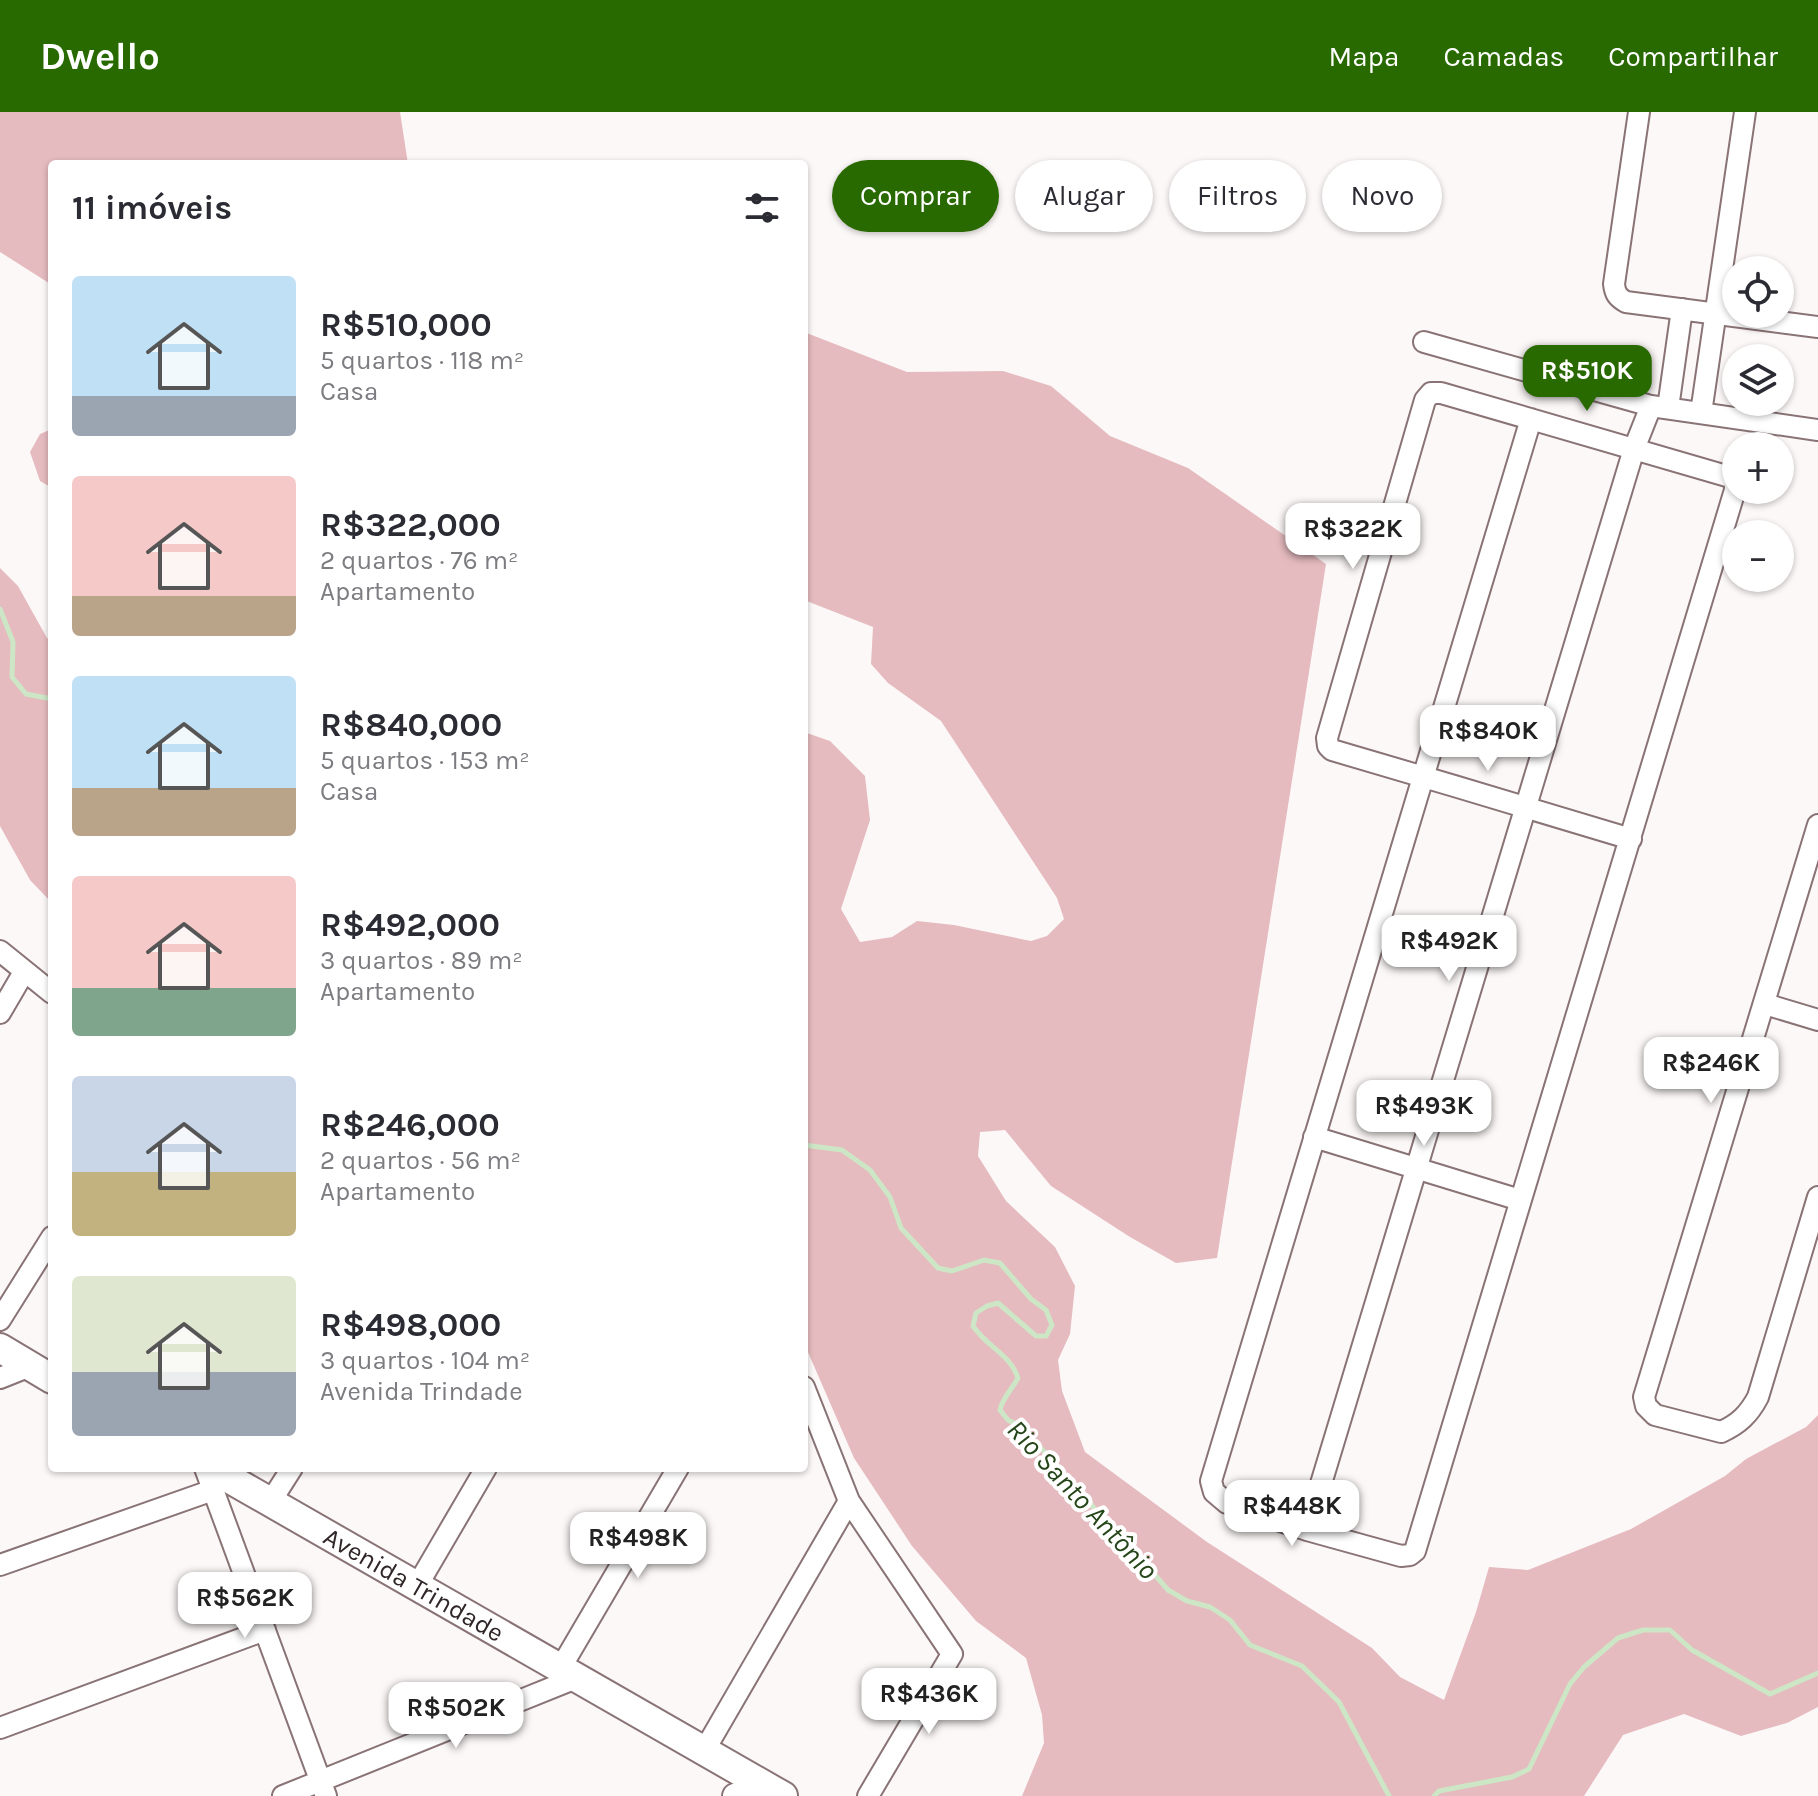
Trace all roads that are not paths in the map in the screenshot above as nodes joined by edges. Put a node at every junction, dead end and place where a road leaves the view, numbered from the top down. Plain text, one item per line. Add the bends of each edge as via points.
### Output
1 (1639, 112) edge
2 (1745, 112) edge
3 (1682, 309) junction
4 (1717, 314) junction
5 (1818, 327) edge
6 (1424, 342) dead end
7 (1659, 407) junction
8 (1701, 413) junction
9 (1531, 419) junction
10 (1818, 430) edge
11 (1634, 449) junction
12 (1423, 777) junction
13 (1525, 807) junction
14 (1818, 825) edge
15 (1631, 839) junction
16 (0, 951) edge
17 (24, 972) junction
18 (48, 990) edge
19 (1765, 1004) junction
20 (0, 1013) edge
21 (1818, 1020) edge
22 (1314, 1137) junction
23 (1416, 1169) junction
24 (1520, 1200) junction
25 (1816, 1208) edge
26 (48, 1243) edge
27 (0, 1320) edge
28 (0, 1348) edge
29 (41, 1372) edge
30 (0, 1378) edge
31 (808, 1397) edge
32 (289, 1472) edge
33 (484, 1472) edge
34 (676, 1472) edge
35 (212, 1479) edge
36 (271, 1501) junction
37 (849, 1501) junction
38 (1307, 1530) junction
39 (0, 1565) edge
40 (417, 1586) junction
41 (265, 1630) junction
42 (568, 1673) junction
43 (0, 1728) edge
44 (704, 1751) junction
45 (323, 1789) edge
46 (773, 1791) edge
47 (283, 1796) edge
48 (735, 1796) edge
49 (868, 1796) edge

1 - 3 street via 1615,293 1626,302
2 - 4 street
3 - 4 street
3 - 7 street
4 - 5 street
4 - 8 street
6 - 7 street
7 - 8 street
7 - 11 street
8 - 10 street
9 - 11 street
9 - 12 street
9 - 12 street via 1441,393 1431,393 1425,400 1327,742 1332,750
11 - 13 street
11 - 15 street via 1730,477 1736,486
12 - 13 street
12 - 22 street
13 - 15 street
13 - 23 street
14 - 19 street
15 - 24 street
16 - 17 street
17 - 18 street
17 - 20 street
19 - 21 street
19 - 25 street via 1644,1397 1655,1415 1721,1432 1743,1419 1758,1397
22 - 23 street
22 - 38 street via 1211,1481 1214,1492 1227,1503
23 - 24 street
23 - 38 street
24 - 38 street via 1415,1551 1401,1556
26 - 27 street
28 - 29 main road
29 - 30 street
31 - 37 street
32 - 36 street
33 - 40 street
34 - 42 street
35 - 36 main road, Avenida Trindade
35 - 39 street
35 - 41 street
36 - 40 main road, Avenida Trindade
37 - 44 street
37 - 49 street via 952,1654
40 - 42 main road, Avenida Trindade
41 - 43 street
41 - 45 street
42 - 44 main road, Avenida Trindade
42 - 45 street
44 - 46 main road, Avenida Trindade
45 - 47 street
46 - 48 street

